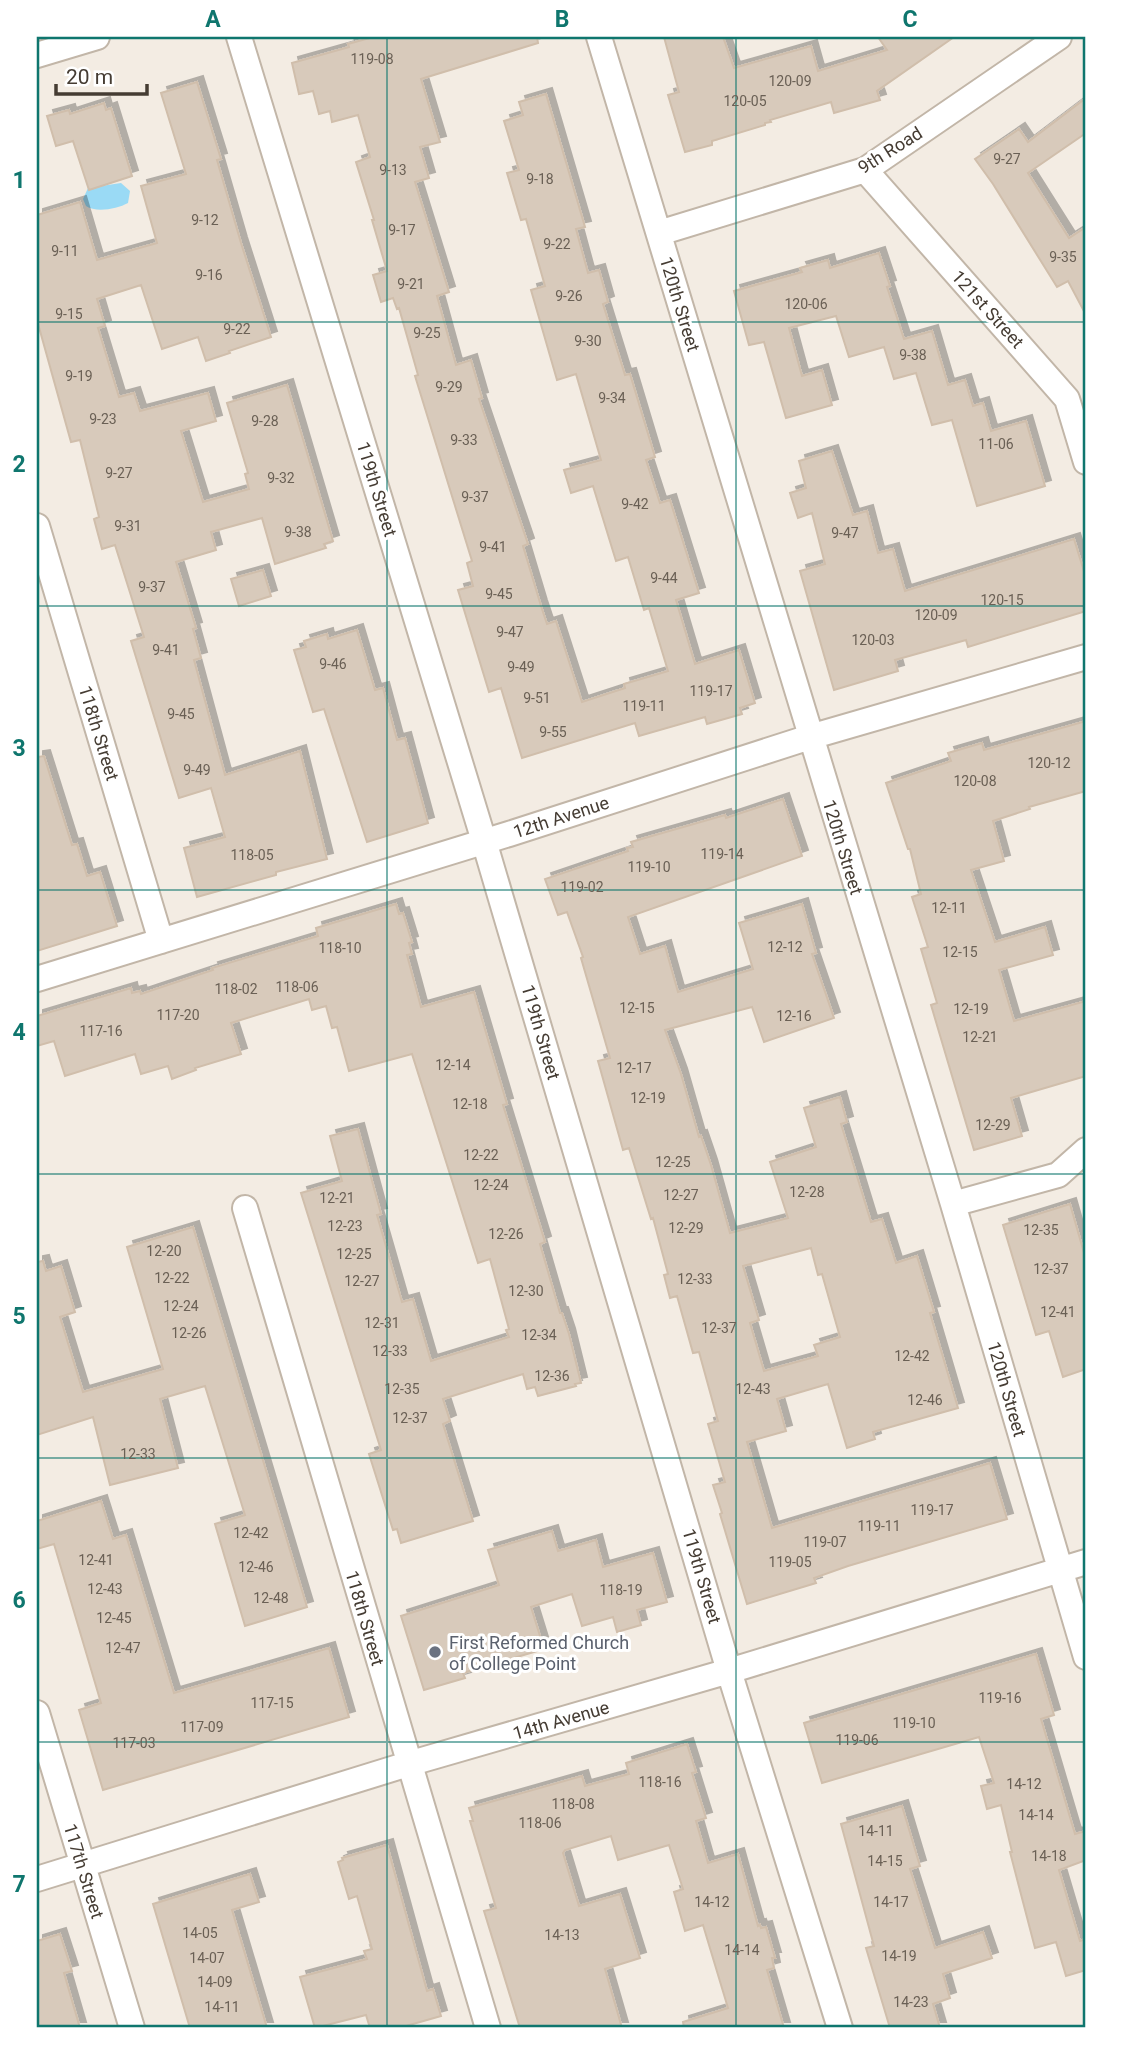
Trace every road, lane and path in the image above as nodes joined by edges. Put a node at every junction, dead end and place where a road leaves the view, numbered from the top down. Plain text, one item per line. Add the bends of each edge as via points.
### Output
1 (97, 37) edge
2 (239, 37) edge
3 (599, 37) edge
4 (1059, 37) edge
5 (37, 55) edge
6 (864, 170) junction
7 (659, 233) junction
8 (1086, 462) edge
9 (37, 526) edge
10 (1086, 657) edge
11 (810, 737) junction
12 (484, 841) junction
13 (161, 941) junction
14 (37, 979) edge
15 (1086, 1150) edge
16 (953, 1204) junction
17 (245, 1208) dead end
18 (1086, 1562) edge
19 (1060, 1570) junction
20 (1086, 1657) edge
21 (730, 1671) junction
22 (37, 1713) edge
23 (408, 1764) junction
24 (82, 1865) junction
25 (37, 1879) edge
26 (132, 2028) edge
27 (488, 2028) edge
28 (840, 2028) edge

1 - 5 street
2 - 12 street, 119th Street
3 - 7 street, 120th Street
4 - 6 street, 9th Road
6 - 7 street, 9th Road
6 - 8 street, 121st Street via 1067,399
7 - 11 street, 120th Street
9 - 13 street, 118th Street
10 - 11 street, 12th Avenue
11 - 12 street, 12th Avenue
11 - 16 street, 120th Street
12 - 13 street, 12th Avenue
12 - 21 street, 119th Street
13 - 14 street, 12th Avenue
15 - 16 street via 1058,1175
16 - 19 street, 120th Street
17 - 23 street, 118th Street
18 - 19 street, 14th Avenue
19 - 20 street, 120th Street
19 - 21 street, 14th Avenue
21 - 23 street, 14th Avenue
21 - 28 street, 119th Street
22 - 24 street, 117th Street
23 - 24 street, 14th Avenue
23 - 27 street, 118th Street
24 - 25 street, 14th Avenue
24 - 26 street, 117th Street

